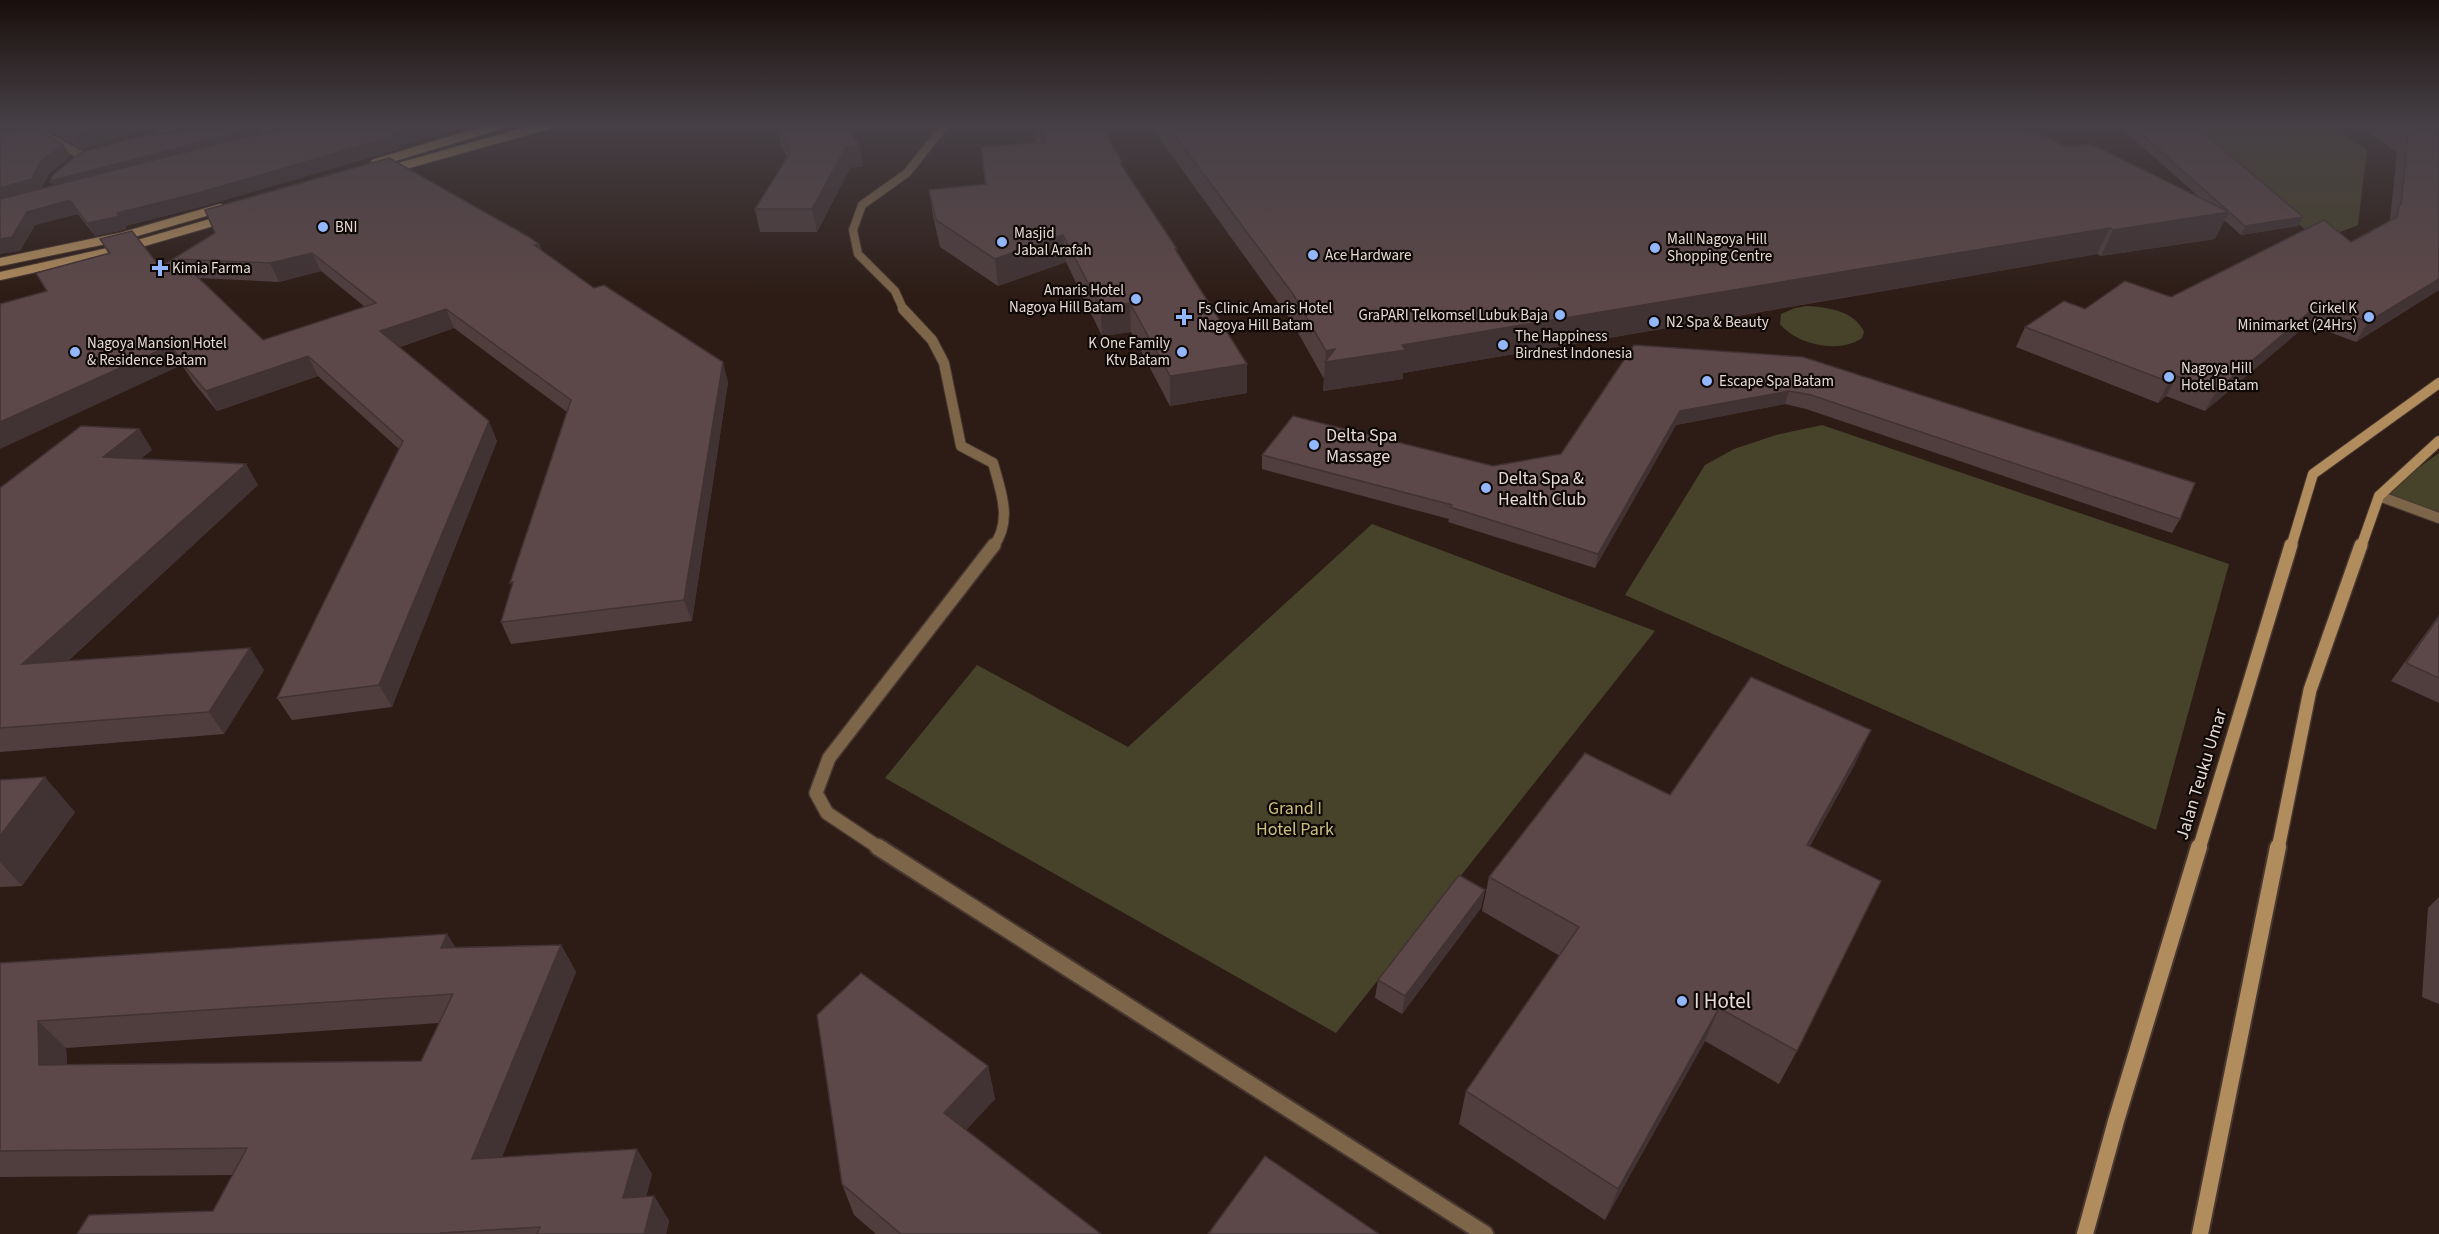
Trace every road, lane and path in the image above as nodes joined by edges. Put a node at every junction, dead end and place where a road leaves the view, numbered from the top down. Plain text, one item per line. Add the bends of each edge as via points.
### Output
1 (894, 183) edge
2 (233, 204) edge
3 (228, 218) edge
4 (0, 262) edge
5 (0, 276) edge
6 (2439, 383) edge
7 (2439, 441) edge
8 (2379, 496) junction
9 (2439, 518) edge
10 (1485, 1234) edge
11 (2085, 1234) edge
12 (2200, 1234) edge

1 - 10 street via 862,205 853,230 858,254 894,291 901,307 932,340 944,363 961,446 993,463 1005,521 998,540 829,758 816,793 827,813
2 - 4 main road via 120,237
3 - 5 main road via 117,250
6 - 11 main road, Jalan Teuku Umar via 2313,474 2116,1120
7 - 8 main road
8 - 9 street
8 - 12 main road via 2310,690

